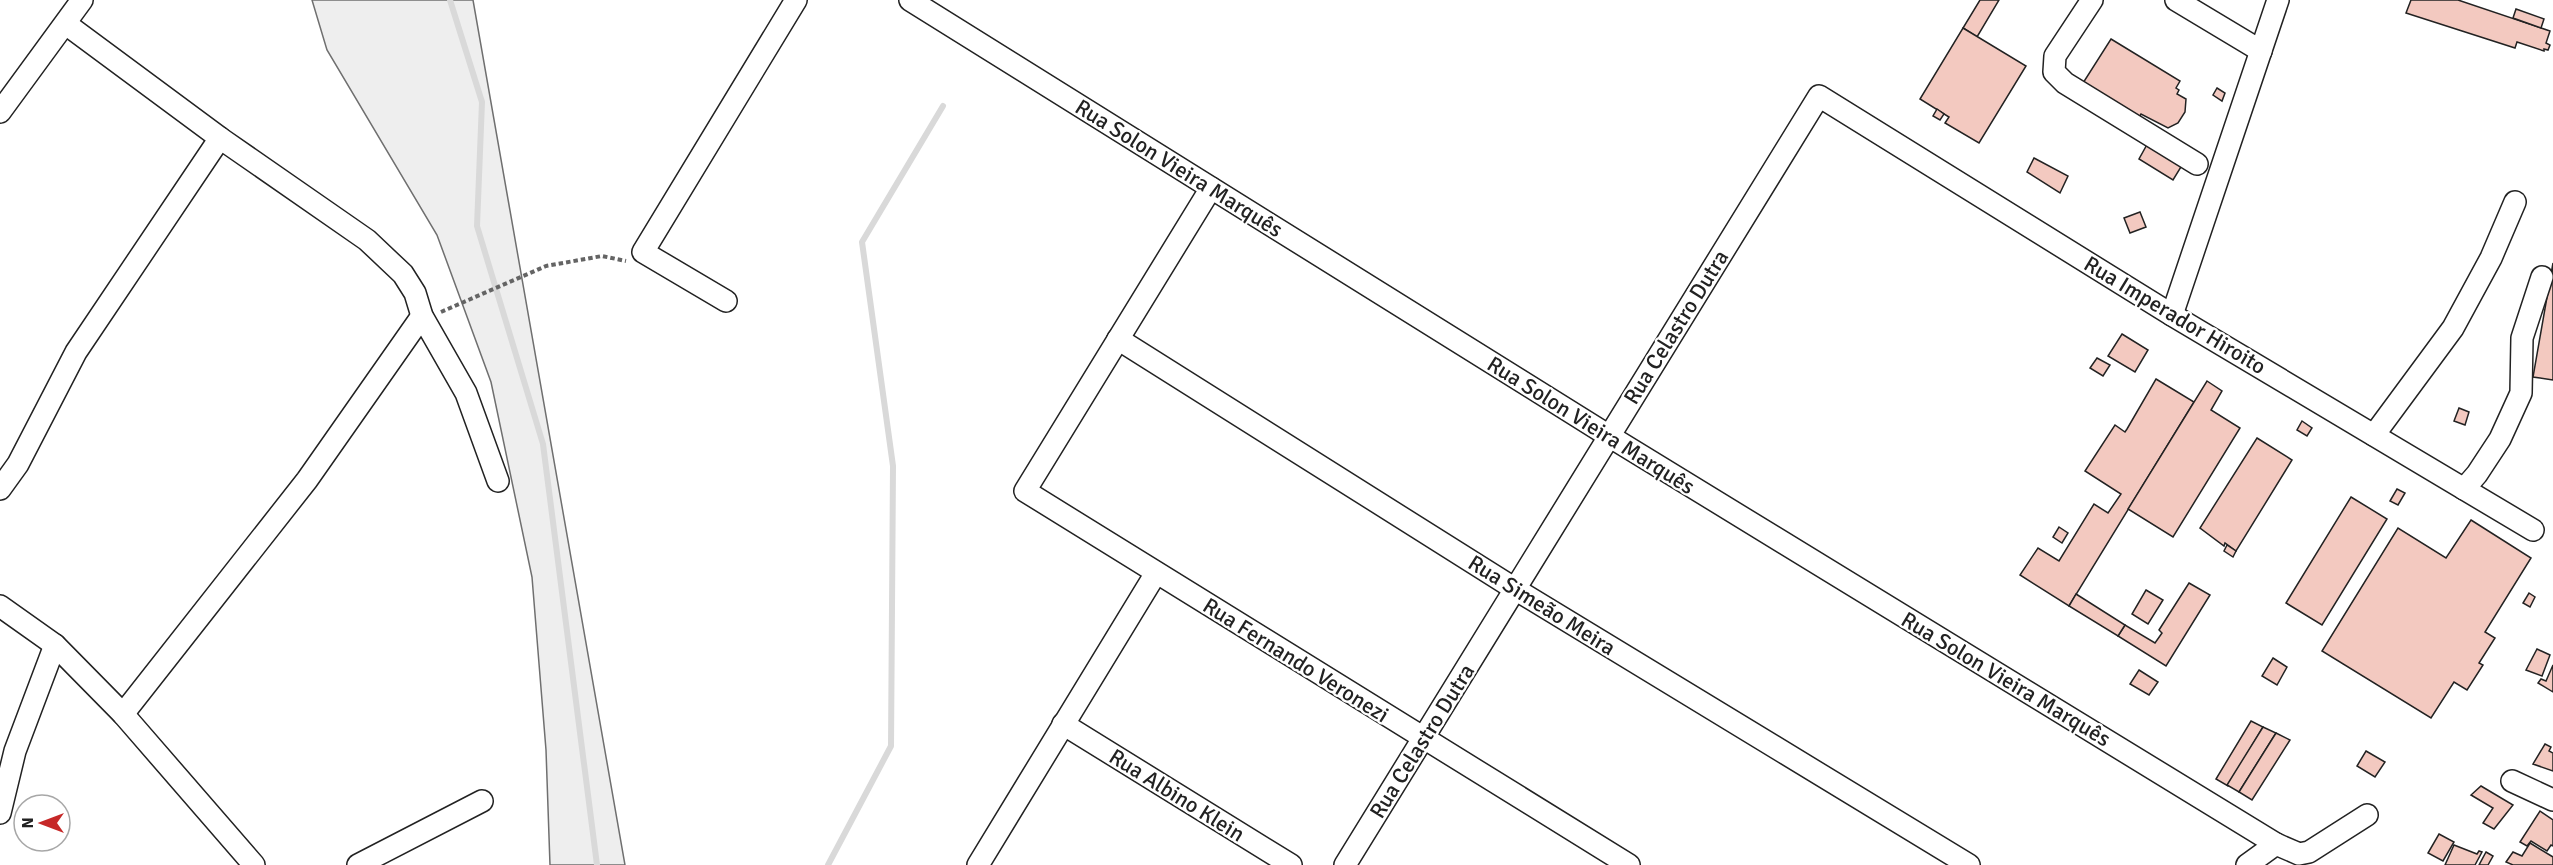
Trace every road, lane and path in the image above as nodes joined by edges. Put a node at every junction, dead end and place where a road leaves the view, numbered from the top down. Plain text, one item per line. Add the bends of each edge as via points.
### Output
1 (82, 0) edge
2 (796, 0) edge
3 (910, 0) edge
4 (2092, 0) edge
5 (2176, 0) edge
6 (2278, 0) edge
7 (66, 24) junction
8 (2261, 51) junction
9 (1819, 96) joint
10 (0, 112) edge
11 (220, 138) junction
12 (2197, 164) dead end
13 (1211, 188) junction
14 (2515, 202) dead end
15 (636, 266) dead end
16 (2542, 277) dead end
17 (726, 301) dead end
18 (2172, 315) junction
19 (422, 316) junction
20 (1118, 339) junction
21 (2374, 435) junction
22 (1609, 436) junction
23 (498, 481) dead end
24 (0, 489) edge
25 (2464, 489) junction
26 (2533, 530) dead end
27 (1156, 573) junction
28 (1515, 589) junction
29 (0, 606) edge
30 (55, 645) junction
31 (123, 714) junction
32 (1063, 724) junction
33 (1423, 739) junction
34 (2512, 781) dead end
35 (2553, 800) edge
36 (482, 801) dead end
37 (0, 813) edge
38 (2367, 815) dead end
39 (2276, 844) junction
40 (254, 865) edge
41 (358, 865) edge
42 (978, 865) edge
43 (1291, 865) edge
44 (1345, 865) edge
45 (1629, 865) edge
46 (1969, 865) edge
47 (2247, 865) edge

1 - 7 street
2 - 17 street via 643,252
3 - 13 street, Rua Solon Vieira Marquês
4 - 12 street via 2055,56 2054,72 2065,83
5 - 8 street
6 - 8 street
7 - 10 street
7 - 11 street
8 - 18 street
9 - 18 street, Rua Imperador Hiroito
9 - 22 street, Rua Celastro Dutra
11 - 19 street via 367,240 403,274 415,293
11 - 24 street via 76,352 18,464
13 - 20 street
13 - 22 street, Rua Solon Vieira Marquês
14 - 21 street via 2491,258 2453,328
15 - 19 path via 618,257 602,256 546,266 446,311
16 - 25 street via 2522,338 2521,393 2500,439
18 - 21 street, Rua Imperador Hiroito
19 - 23 street via 466,393
19 - 31 street via 307,480
20 - 27 street, Rua Fernando Veronezi via 1025,491
20 - 28 street, Rua Simeão Meira
21 - 25 street, Rua Imperador Hiroito
22 - 28 street, Rua Celastro Dutra
22 - 39 street, Rua Solon Vieira Marquês
25 - 26 street, Rua Imperador Hiroito
27 - 32 street
27 - 33 street, Rua Fernando Veronezi
28 - 33 street, Rua Celastro Dutra
28 - 46 street, Rua Simeão Meira
29 - 30 street
30 - 31 street
30 - 37 street via 15,751
31 - 40 street
32 - 42 street
32 - 43 street, Rua Albino Klein
33 - 44 street, Rua Celastro Dutra
33 - 45 street, Rua Fernando Veronezi
34 - 35 street
36 - 41 street
38 - 39 street, Rua Solon Vieira Marquês via 2309,852 2299,854
39 - 47 street

